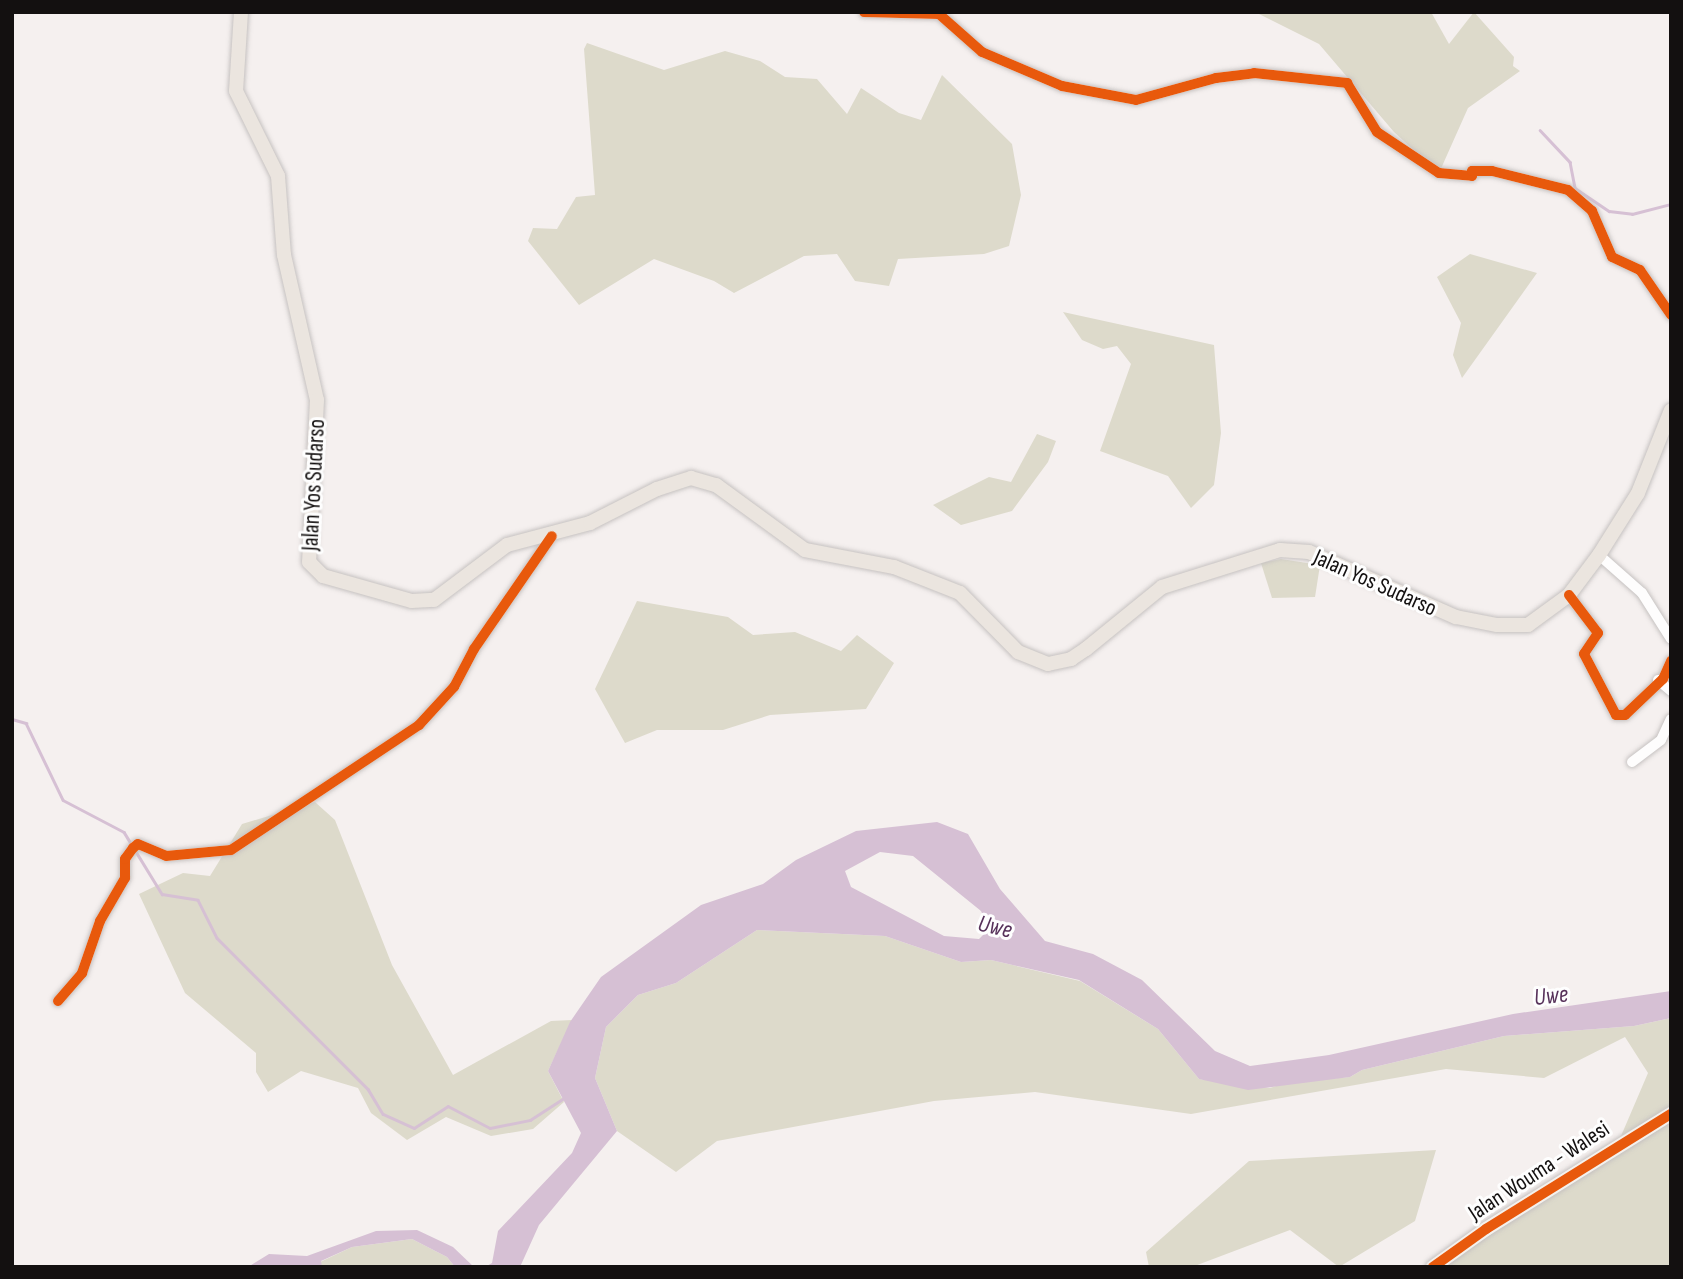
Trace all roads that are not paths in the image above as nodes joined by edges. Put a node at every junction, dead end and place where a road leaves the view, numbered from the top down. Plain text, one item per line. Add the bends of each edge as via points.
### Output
1 (241, 12) edge
2 (864, 12) edge
3 (1671, 315) edge
4 (1671, 410) edge
5 (552, 536) junction
6 (1599, 555) junction
7 (1569, 595) junction
8 (1671, 639) edge
9 (1671, 661) edge
10 (1658, 680) junction
11 (1671, 691) edge
12 (1671, 719) edge
13 (1632, 762) dead end
14 (58, 1001) dead end
15 (1671, 1114) edge
16 (1433, 1267) edge

1 - 5 main road, Jalan Yos Sudarso via 236,92 278,176 284,255 317,400 308,543 313,569 428,602 507,545
2 - 3 street via 939,14 982,52 1062,86 1136,100 1216,78 1254,73 1347,83 1377,132 1439,173 1472,176 1472,171 1492,170 1568,190 1592,211 1612,257 1640,270
4 - 6 main road, Jalan Yos Sudarso via 1638,493
5 - 7 main road, Jalan Yos Sudarso via 590,523 672,482 700,480 740,500 805,550 894,567 960,593 1018,652 1048,664 1071,659 1086,649 1162,587 1280,550 1309,552 1443,613 1497,625 1528,625 1548,615
5 - 14 street via 474,649 454,687 419,725 231,850 162,856 134,846 125,859 125,878 100,921 82,974
6 - 7 main road, Jalan Yos Sudarso
6 - 8 street via 1642,593
7 - 10 street via 1598,633 1584,654 1616,715 1625,715
9 - 10 street
10 - 11 street
12 - 13 street via 1661,740
15 - 16 street, Jalan Wouma - Walesi via 1486,1228

